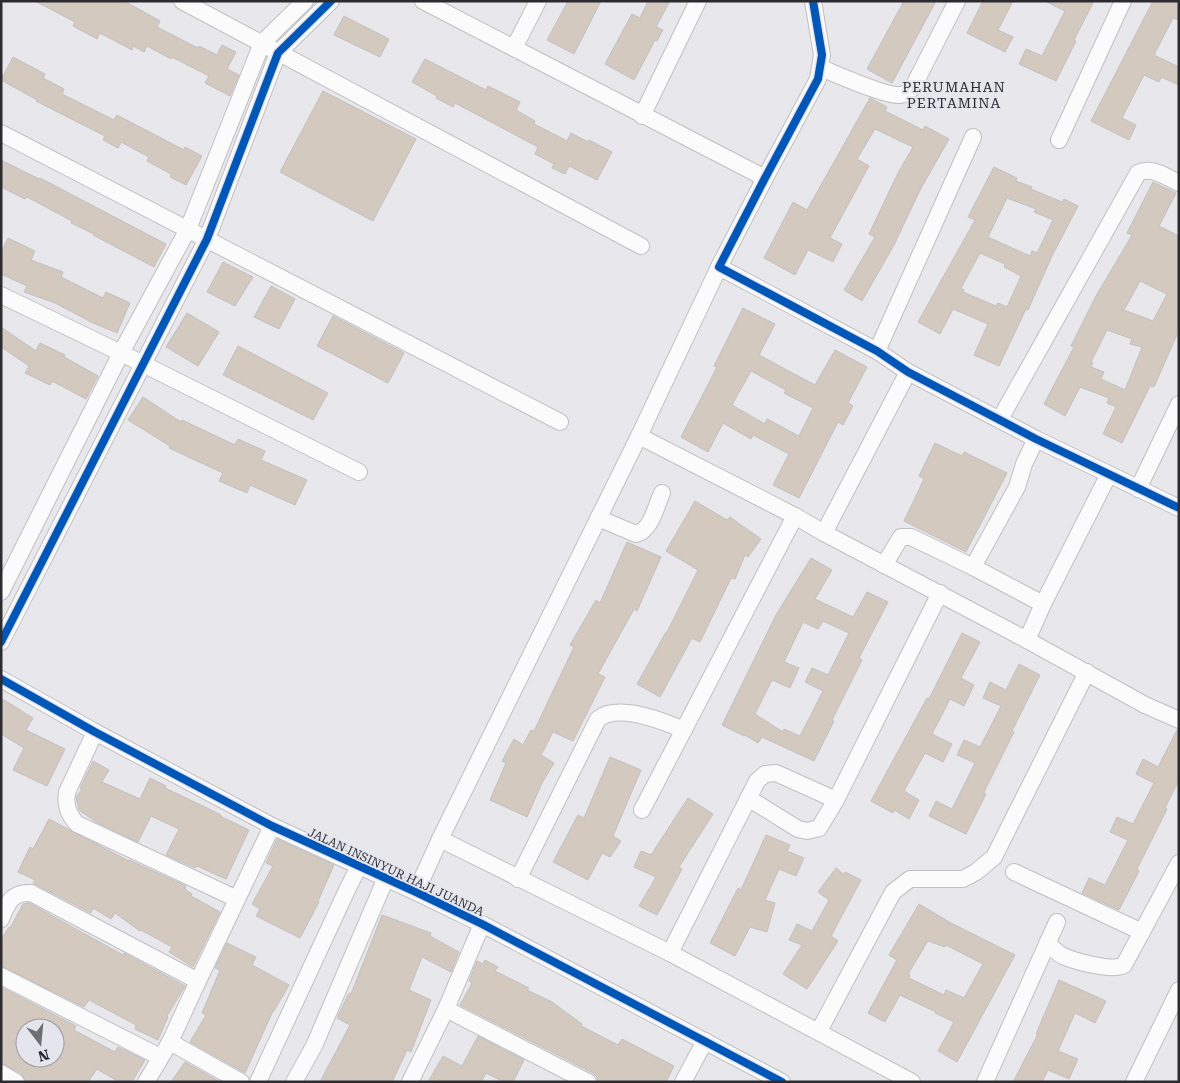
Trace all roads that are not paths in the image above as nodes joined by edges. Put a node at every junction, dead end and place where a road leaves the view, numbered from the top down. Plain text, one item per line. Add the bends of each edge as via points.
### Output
1 (182, 1) edge
2 (305, 1) edge
3 (331, 1) edge
4 (423, 1) edge
5 (538, 1) edge
6 (698, 1) edge
7 (813, 1) edge
8 (957, 1) edge
9 (1123, 1) edge
10 (262, 43) junction
11 (514, 48) junction
12 (278, 53) junction
13 (821, 68) junction
14 (642, 116) junction
15 (1, 133) edge
16 (973, 137) dead end
17 (1059, 140) dead end
18 (765, 178) junction
19 (1179, 183) edge
20 (188, 229) junction
21 (207, 239) junction
22 (641, 246) dead end
23 (719, 268) junction
24 (1, 295) edge
25 (877, 350) junction
26 (121, 353) junction
27 (143, 364) junction
28 (908, 372) junction
29 (1179, 404) edge
30 (1000, 419) junction
31 (560, 422) dead end
32 (639, 436) junction
33 (1036, 439) junction
34 (359, 472) dead end
35 (1109, 474) junction
36 (1138, 489) junction
37 (52, 490) junction
38 (662, 493) dead end
39 (74, 502) junction
40 (1179, 508) edge
41 (795, 516) junction
42 (598, 518) junction
43 (824, 533) junction
44 (884, 565) junction
45 (973, 567) junction
46 (1, 592) edge
47 (940, 593) junction
48 (1043, 604) junction
49 (1026, 640) junction
50 (1, 642) edge
51 (1087, 672) junction
52 (1, 678) edge
53 (1179, 720) edge
54 (684, 730) junction
55 (95, 732) junction
56 (748, 798) junction
57 (836, 800) junction
58 (642, 810) dead end
59 (272, 826) junction
60 (440, 839) junction
61 (1179, 863) edge
62 (360, 866) junction
63 (1014, 872) dead end
64 (386, 878) junction
65 (518, 879) junction
66 (416, 892) junction
67 (237, 899) junction
68 (3, 910) edge
69 (1056, 922) dead end
70 (482, 924) junction
71 (1142, 932) junction
72 (1048, 943) junction
73 (670, 954) junction
74 (1, 976) edge
75 (198, 981) junction
76 (1179, 990) edge
77 (446, 1009) junction
78 (819, 1031) junction
79 (705, 1041) junction
80 (170, 1042) junction
81 (160, 1057) junction
82 (1, 1073) edge
83 (753, 1075) edge
84 (16, 1082) edge
85 (146, 1082) edge
86 (241, 1082) edge
87 (258, 1082) edge
88 (294, 1082) edge
89 (410, 1082) edge
90 (588, 1082) edge
91 (683, 1082) edge
92 (782, 1082) edge
93 (912, 1082) edge
94 (985, 1082) edge
95 (1134, 1082) edge

1 - 10 street
2 - 10 street
3 - 12 street
4 - 11 street
5 - 11 street
6 - 14 street
7 - 13 street via 822,55
8 - 13 street via 908,93 900,96 888,93
9 - 17 street
10 - 12 street
10 - 20 street
11 - 14 street
12 - 21 street
12 - 22 street
13 - 18 street via 818,80
14 - 18 street
15 - 20 street
16 - 25 street
18 - 23 street
19 - 30 street via 1154,171 1138,173
20 - 21 street
20 - 26 street
21 - 27 street
21 - 31 street
23 - 25 street
23 - 32 street
24 - 26 street
25 - 28 street
26 - 27 street
26 - 37 street
27 - 34 street
27 - 39 street
28 - 30 street
28 - 43 street
29 - 36 street
30 - 33 street
32 - 41 street
32 - 42 street
33 - 35 street
33 - 45 street via 1018,487
35 - 36 street
35 - 48 street
36 - 40 street
37 - 39 street
37 - 46 street
38 - 42 street via 645,530 640,533
39 - 50 street
41 - 43 street
41 - 54 street
42 - 60 street
43 - 44 street
44 - 45 street via 901,537 906,536
44 - 47 street
45 - 48 street
47 - 49 street
47 - 57 street
48 - 49 street
49 - 51 street
51 - 53 street
51 - 78 street via 994,857 963,879 919,877 910,879 894,892
52 - 55 street, JALAN INSINYUR HAJI JUANDA
54 - 58 street
54 - 65 street via 658,719 626,713 608,713 598,719
55 - 59 street, JALAN INSINYUR HAJI JUANDA
55 - 67 street via 67,792 70,817 77,824
56 - 57 street via 757,781 766,774 776,773
56 - 57 street via 798,829 807,831 819,828
56 - 73 street
59 - 62 street, JALAN INSINYUR HAJI JUANDA
59 - 67 street
60 - 65 street
60 - 66 street
61 - 71 street
62 - 64 street, JALAN INSINYUR HAJI JUANDA
62 - 87 street
63 - 71 street
64 - 66 street, JALAN INSINYUR HAJI JUANDA
64 - 88 street via 314,1046
65 - 73 street
66 - 70 street, JALAN INSINYUR HAJI JUANDA
67 - 75 street
68 - 75 street via 20,892 31,893
69 - 72 street
70 - 77 street
70 - 79 street, JALAN INSINYUR HAJI JUANDA
71 - 72 street via 1127,962 1120,968 1075,960 1061,955
72 - 94 street
73 - 78 street
74 - 81 street
75 - 80 street
76 - 95 street
77 - 89 street
77 - 90 street
78 - 93 street
79 - 83 street, JALAN INSINYUR HAJI JUANDA
79 - 91 street
80 - 81 street
80 - 86 street
81 - 85 street
82 - 84 street
83 - 92 street, JALAN INSINYUR HAJI JUANDA

